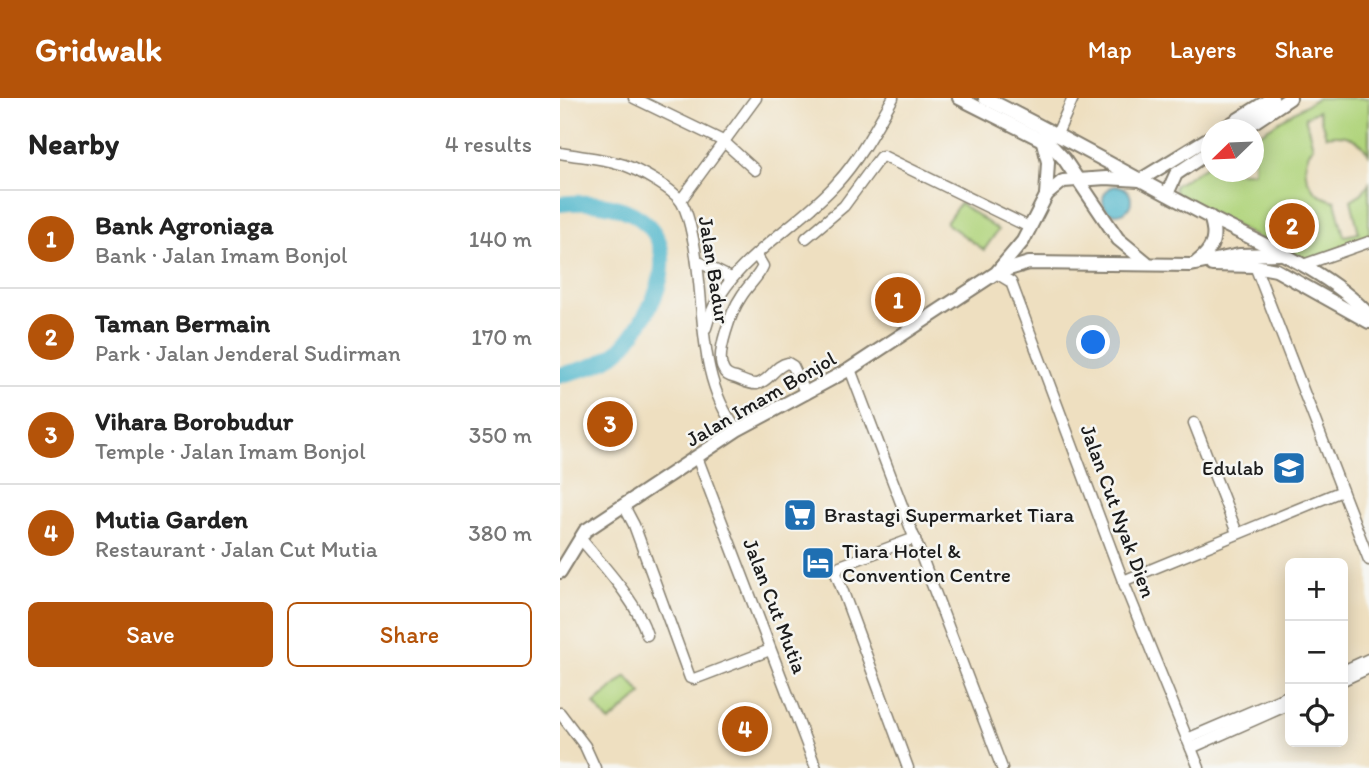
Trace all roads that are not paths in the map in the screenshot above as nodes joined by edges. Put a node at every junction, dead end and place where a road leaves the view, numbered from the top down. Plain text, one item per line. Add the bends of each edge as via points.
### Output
1 (634, 98) edge
2 (756, 98) edge
3 (893, 98) edge
4 (959, 98) edge
5 (985, 98) edge
6 (1073, 98) edge
7 (1272, 98) edge
8 (1290, 98) edge
9 (1239, 119) edge
10 (1258, 119) edge
11 (1058, 134) junction
12 (1042, 138) junction
13 (723, 141) junction
14 (1201, 143) edge
15 (560, 153) edge
16 (1201, 157) edge
17 (755, 170) dead end
18 (1078, 179) junction
19 (1141, 179) junction
20 (1167, 194) junction
21 (1046, 196) junction
22 (681, 200) junction
23 (1210, 217) junction
24 (1031, 228) junction
25 (806, 238) dead end
26 (1369, 242) edge
27 (1283, 254) junction
28 (757, 256) junction
29 (697, 261) junction
30 (1146, 262) junction
31 (1191, 264) junction
32 (1303, 265) junction
33 (1255, 266) junction
34 (996, 273) junction
35 (731, 278) junction
36 (1369, 315) edge
37 (1369, 322) edge
38 (704, 336) junction
39 (849, 369) junction
40 (806, 394) junction
41 (1195, 423) dead end
42 (737, 430) junction
43 (697, 457) junction
44 (1342, 491) junction
45 (624, 506) junction
46 (1237, 533) junction
47 (915, 538) junction
48 (581, 539) junction
49 (1369, 560) edge
50 (560, 572) edge
51 (1122, 582) junction
52 (647, 635) dead end
53 (770, 650) junction
54 (1369, 659) edge
55 (1369, 667) edge
56 (1348, 669) edge
57 (1348, 678) edge
58 (1285, 697) edge
59 (1285, 706) edge
60 (560, 713) edge
61 (1189, 744) junction
62 (595, 768) edge
63 (816, 768) edge
64 (908, 768) edge
65 (1002, 768) edge
66 (1199, 768) edge

1 - 13 street
2 - 13 street
3 - 28 street via 837,184
4 - 12 main road
5 - 11 main road
6 - 11 street
7 - 9 main road
8 - 10 main road
11 - 19 main road
12 - 18 main road
12 - 21 main road, Jalan Imam Bonjol via 1048,162
13 - 17 street
13 - 22 street
14 - 19 main road
15 - 22 street, Jalan Badur via 625,165
16 - 20 main road via 1176,174
18 - 19 main road
18 - 21 main road via 1058,184
18 - 30 main road via 1118,240
19 - 20 main road
20 - 23 main road
21 - 24 main road, Jalan Imam Bonjol
22 - 29 street, Jalan Badur
23 - 27 main road
23 - 31 main road via 1213,243
24 - 25 street via 883,156 844,206
24 - 34 main road, Jalan Imam Bonjol
26 - 32 street
27 - 31 main road, Jalan Imam Bonjol via 1248,254
27 - 32 main road
28 - 35 street
28 - 40 street via 763,266 729,318 722,369 728,376 753,384 788,363
29 - 35 street
29 - 38 street, Jalan Badur
30 - 31 main road, Jalan Imam Bonjol
30 - 34 main road, Jalan Imam Bonjol via 1030,263
31 - 33 main road
32 - 36 main road
33 - 37 main road via 1286,274
33 - 44 street
34 - 39 main road, Jalan Imam Bonjol
34 - 51 street, Jalan Cut Nyak Dien via 1012,282
35 - 38 street via 716,299
38 - 42 street, Jalan Badur via 718,401
39 - 40 main road, Jalan Imam Bonjol
39 - 47 street
40 - 42 main road, Jalan Imam Bonjol
41 - 46 street
42 - 43 main road, Jalan Imam Bonjol
43 - 45 main road, Jalan Imam Bonjol
43 - 53 street, Jalan Cut Mutia
44 - 46 street
44 - 49 street
45 - 48 main road, Jalan Imam Bonjol via 584,531
45 - 53 street via 690,678
46 - 51 street
47 - 64 street via 840,566 836,573
47 - 65 street
48 - 50 main road, Jalan Imam Bonjol
48 - 52 street via 611,575
51 - 61 street, Jalan Cut Nyak Dien
53 - 63 street, Jalan Cut Mutia
54 - 56 street
55 - 57 street
58 - 61 street
59 - 61 street
60 - 62 street
61 - 66 street, Jalan Cut Nyak Dien

